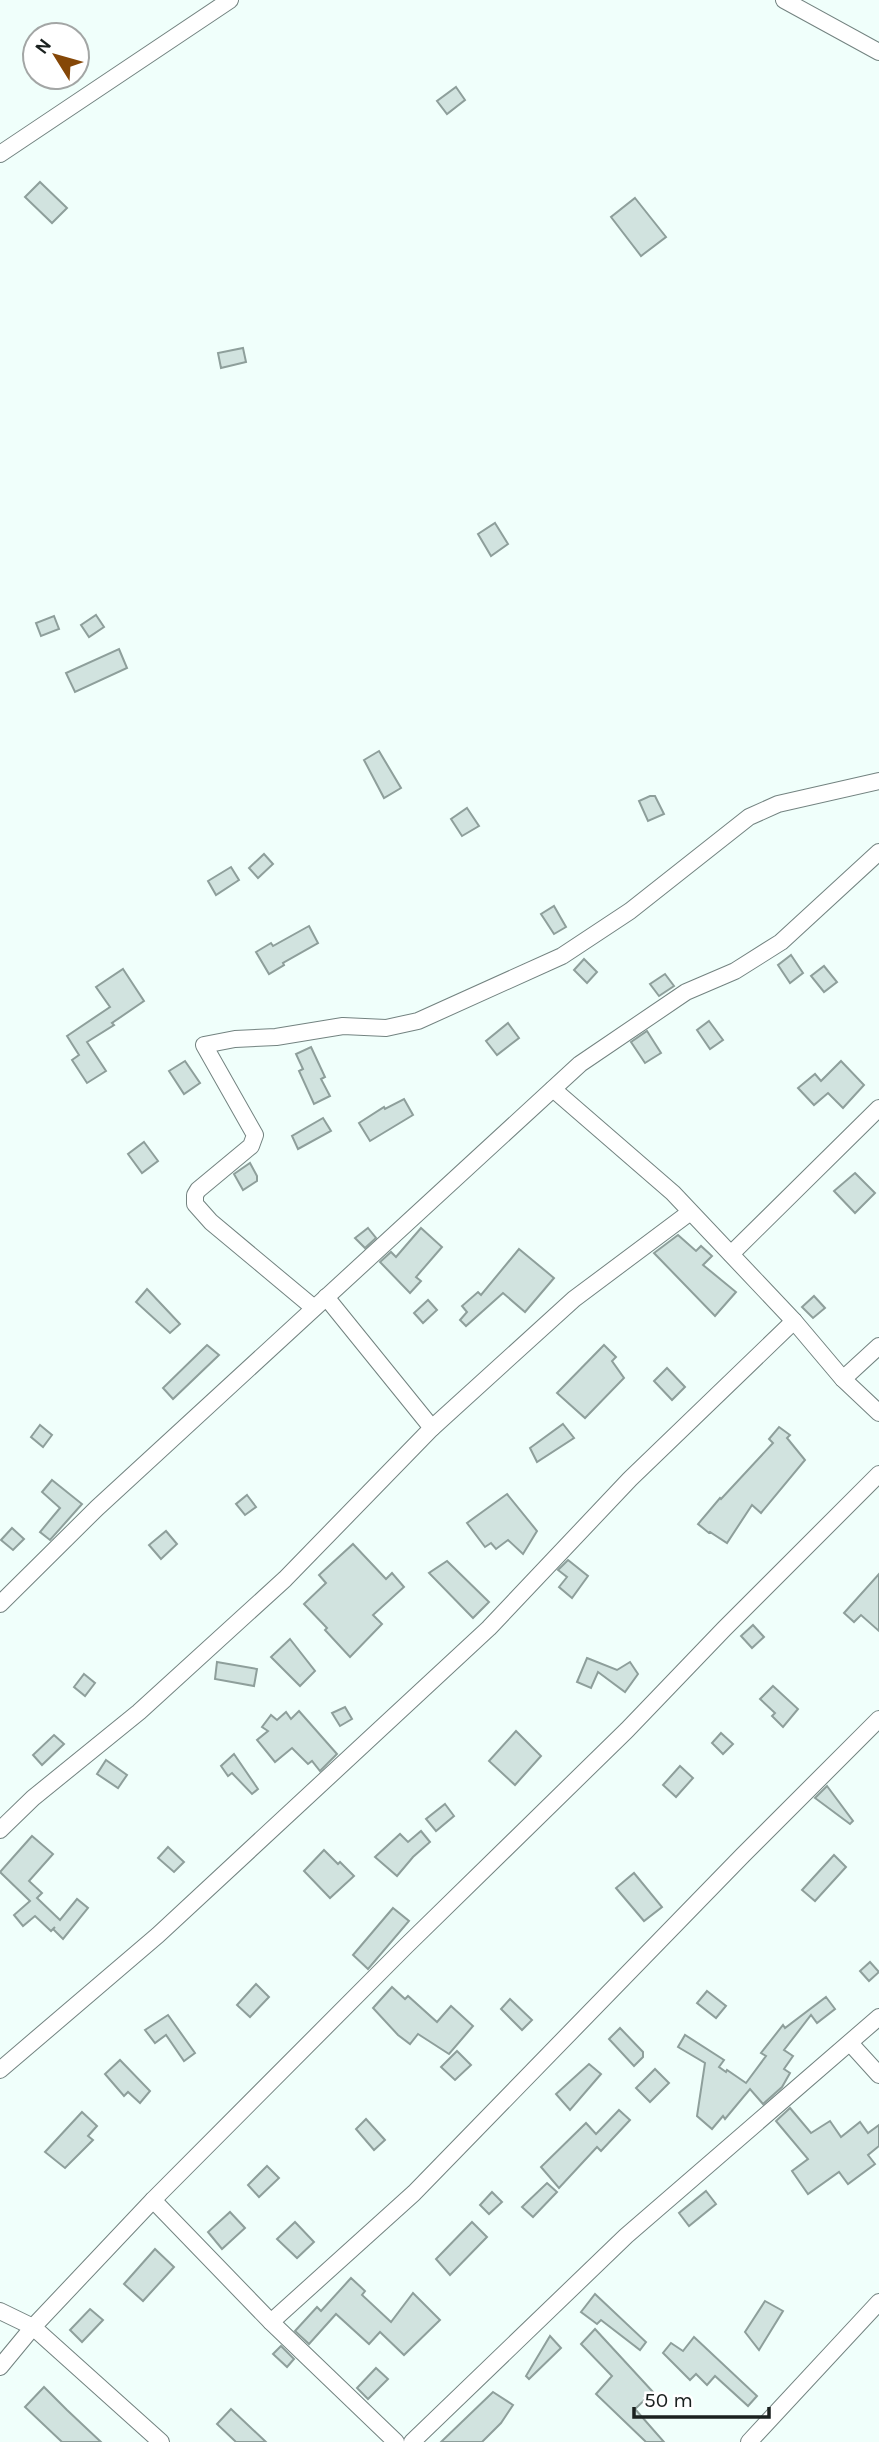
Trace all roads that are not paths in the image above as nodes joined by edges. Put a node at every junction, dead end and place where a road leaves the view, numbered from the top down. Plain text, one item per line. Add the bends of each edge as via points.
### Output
1 (230, 0) edge
2 (784, 0) edge
3 (879, 52) edge
4 (0, 154) edge
5 (879, 781) edge
6 (879, 852) edge
7 (553, 1089) junction
8 (879, 1108) edge
9 (689, 1213) junction
10 (731, 1254) junction
11 (326, 1297) junction
12 (314, 1308) junction
13 (794, 1321) junction
14 (879, 1346) edge
15 (843, 1379) junction
16 (879, 1413) edge
17 (432, 1427) junction
18 (879, 1474) edge
19 (0, 1604) edge
20 (879, 1719) edge
21 (0, 1830) edge
22 (879, 2017) edge
23 (850, 2043) junction
24 (0, 2070) edge
25 (879, 2075) edge
26 (153, 2200) junction
27 (879, 2302) edge
28 (0, 2311) edge
29 (271, 2322) junction
30 (33, 2327) junction
31 (0, 2367) edge
32 (161, 2442) edge
33 (396, 2442) edge
34 (412, 2442) edge
35 (749, 2442) edge

1 - 4 street
2 - 3 street
5 - 12 street via 778,804 749,817 630,911 562,956 418,1021 204,1045 255,1135 251,1146 198,1190 195,1203 211,1222
6 - 7 street via 781,942 735,971 686,992 580,1063
7 - 9 street via 673,1193
7 - 11 street
8 - 10 street
9 - 10 street
9 - 17 street via 575,1299
10 - 13 street
11 - 12 street
11 - 17 street
12 - 19 street via 97,1507
13 - 15 street
13 - 24 street via 629,1479 489,1628 158,1936
14 - 15 street
15 - 16 street
17 - 21 street via 285,1579
18 - 26 street
20 - 29 street via 414,2193
22 - 23 street
23 - 25 street
23 - 34 street via 626,2236
26 - 29 street
26 - 30 street
27 - 35 street
28 - 30 street
29 - 33 street
30 - 31 street
30 - 32 street

